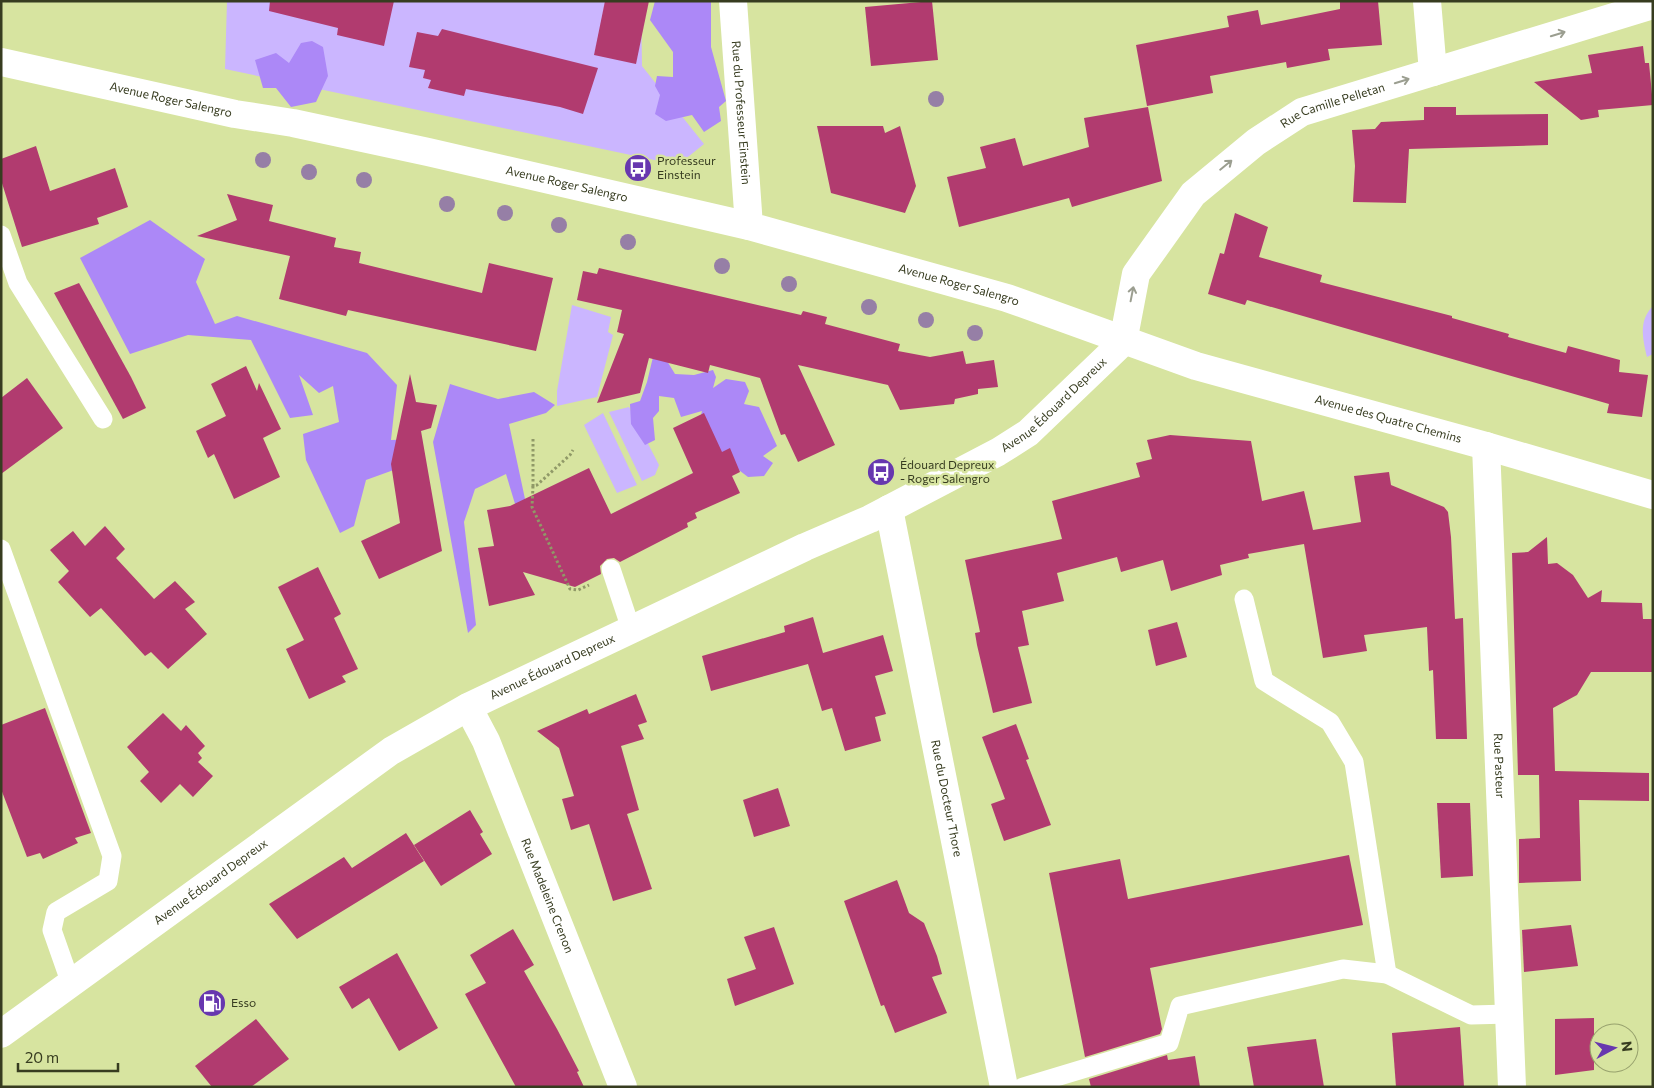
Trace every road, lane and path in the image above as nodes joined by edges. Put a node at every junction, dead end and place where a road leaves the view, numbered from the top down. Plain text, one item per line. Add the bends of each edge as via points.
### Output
1 (733, 1) edge
2 (1427, 1) edge
3 (1653, 5) edge
4 (1, 62) edge
5 (1433, 72) junction
6 (749, 226) junction
7 (1, 235) edge
8 (1123, 342) junction
9 (103, 419) dead end
10 (533, 439) dead end
11 (1486, 446) junction
12 (572, 450) dead end
13 (533, 486) junction
14 (1653, 495) edge
15 (889, 510) junction
16 (1, 549) edge
17 (612, 572) joint
18 (1244, 599) dead end
19 (631, 629) junction
20 (468, 707) junction
21 (1387, 974) junction
22 (71, 984) junction
23 (1509, 1014) junction
24 (1, 1034) edge
25 (623, 1087) edge
26 (1004, 1087) edge
27 (1023, 1087) edge
28 (1512, 1087) edge

1 - 6 street, Rue du Professeur Einstein
2 - 5 street
5 -> 3 street, Rue Camille Pelletan
4 - 6 street, Avenue Roger Salengro via 235,114 293,123
8 -> 5 street, Rue Camille Pelletan via 1136,274 1193,194 1256,142 1302,112
6 - 8 street, Avenue Roger Salengro via 1007,298
7 - 9 lane via 18,283
8 - 11 street, Avenue des Quatre Chemins via 1196,366
8 - 15 street, Avenue Édouard Depreux via 1028,433
10 - 13 path
11 - 14 street, Avenue des Quatre Chemins
11 - 23 street, Rue Pasteur
12 - 13 path
13 - 17 path via 532,507 570,589 578,590
15 - 19 street, Avenue Édouard Depreux
15 - 26 street, Rue du Docteur Thore
16 - 22 lane via 112,856 108,881 56,912 52,930
17 - 19 lane
18 - 21 lane via 1264,681 1330,722 1354,762
19 - 20 street, Avenue Édouard Depreux
20 - 22 street, Avenue Édouard Depreux via 391,751
20 - 25 street, Rue Madeleine Crenon via 486,741
21 - 23 lane via 1471,1015
21 - 27 lane via 1343,969 1180,1006 1169,1043
22 - 24 street, Avenue Édouard Depreux
23 - 28 street, Rue Pasteur

